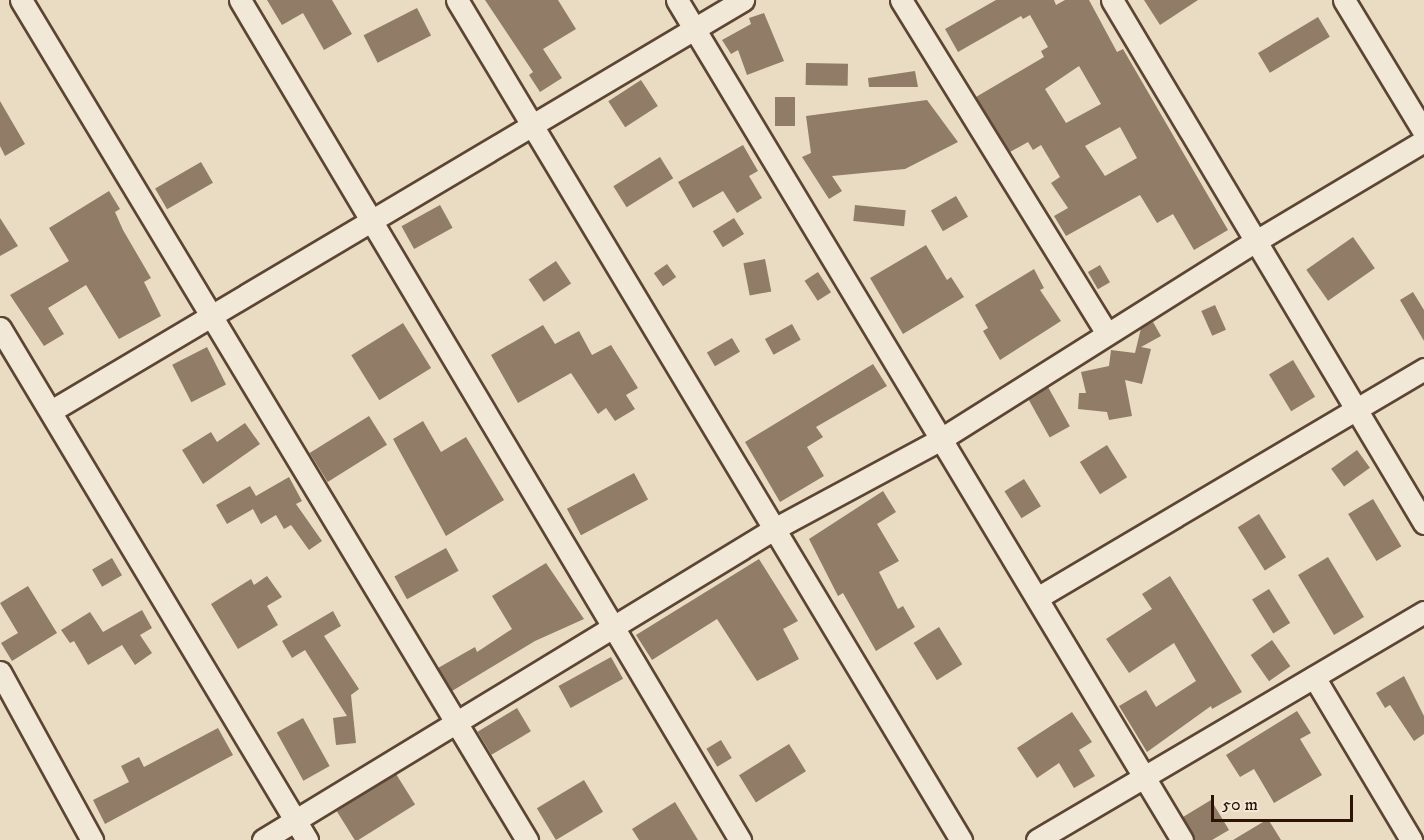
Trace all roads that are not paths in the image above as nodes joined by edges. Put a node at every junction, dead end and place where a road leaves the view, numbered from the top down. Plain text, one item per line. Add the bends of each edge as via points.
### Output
1 (21, 0) edge
2 (240, 0) edge
3 (457, 0) edge
4 (677, 0) edge
5 (743, 0) edge
6 (901, 0) edge
7 (1112, 0) edge
8 (1344, 0) edge
9 (694, 29) junction
10 (532, 125) junction
11 (1424, 132) edge
12 (1424, 141) edge
13 (372, 221) junction
14 (1256, 241) junction
15 (212, 316) junction
16 (0, 328) edge
17 (1107, 333) junction
18 (1424, 369) edge
19 (1356, 409) junction
20 (51, 411) junction
21 (941, 439) junction
22 (1424, 523) edge
23 (774, 529) junction
24 (1037, 598) junction
25 (1424, 612) edge
26 (613, 627) junction
27 (0, 672) edge
28 (1314, 677) junction
29 (456, 723) junction
30 (1145, 777) junction
31 (295, 820) junction
32 (92, 840) edge
33 (262, 840) edge
34 (307, 840) edge
35 (527, 840) edge
36 (740, 840) edge
37 (961, 840) edge
38 (1038, 840) edge
39 (1182, 840) edge
40 (1411, 840) edge

1 - 15 street
2 - 13 street
3 - 10 street
4 - 9 street
5 - 9 street
6 - 17 street
7 - 14 street
8 - 11 street
9 - 10 street
9 - 21 street
10 - 13 street
10 - 23 street
12 - 14 street
13 - 15 street
13 - 26 street
14 - 17 street
14 - 19 street
15 - 20 street
15 - 29 street
16 - 20 street
17 - 21 street
18 - 19 street
19 - 22 street
19 - 24 street
20 - 31 street
21 - 23 street
21 - 24 street
23 - 26 street
23 - 37 street
24 - 30 street
25 - 28 street
26 - 29 street
26 - 36 street
27 - 32 street
28 - 30 street
28 - 40 street
29 - 31 street
29 - 35 street
30 - 38 street
30 - 39 street
31 - 33 street
31 - 34 street

